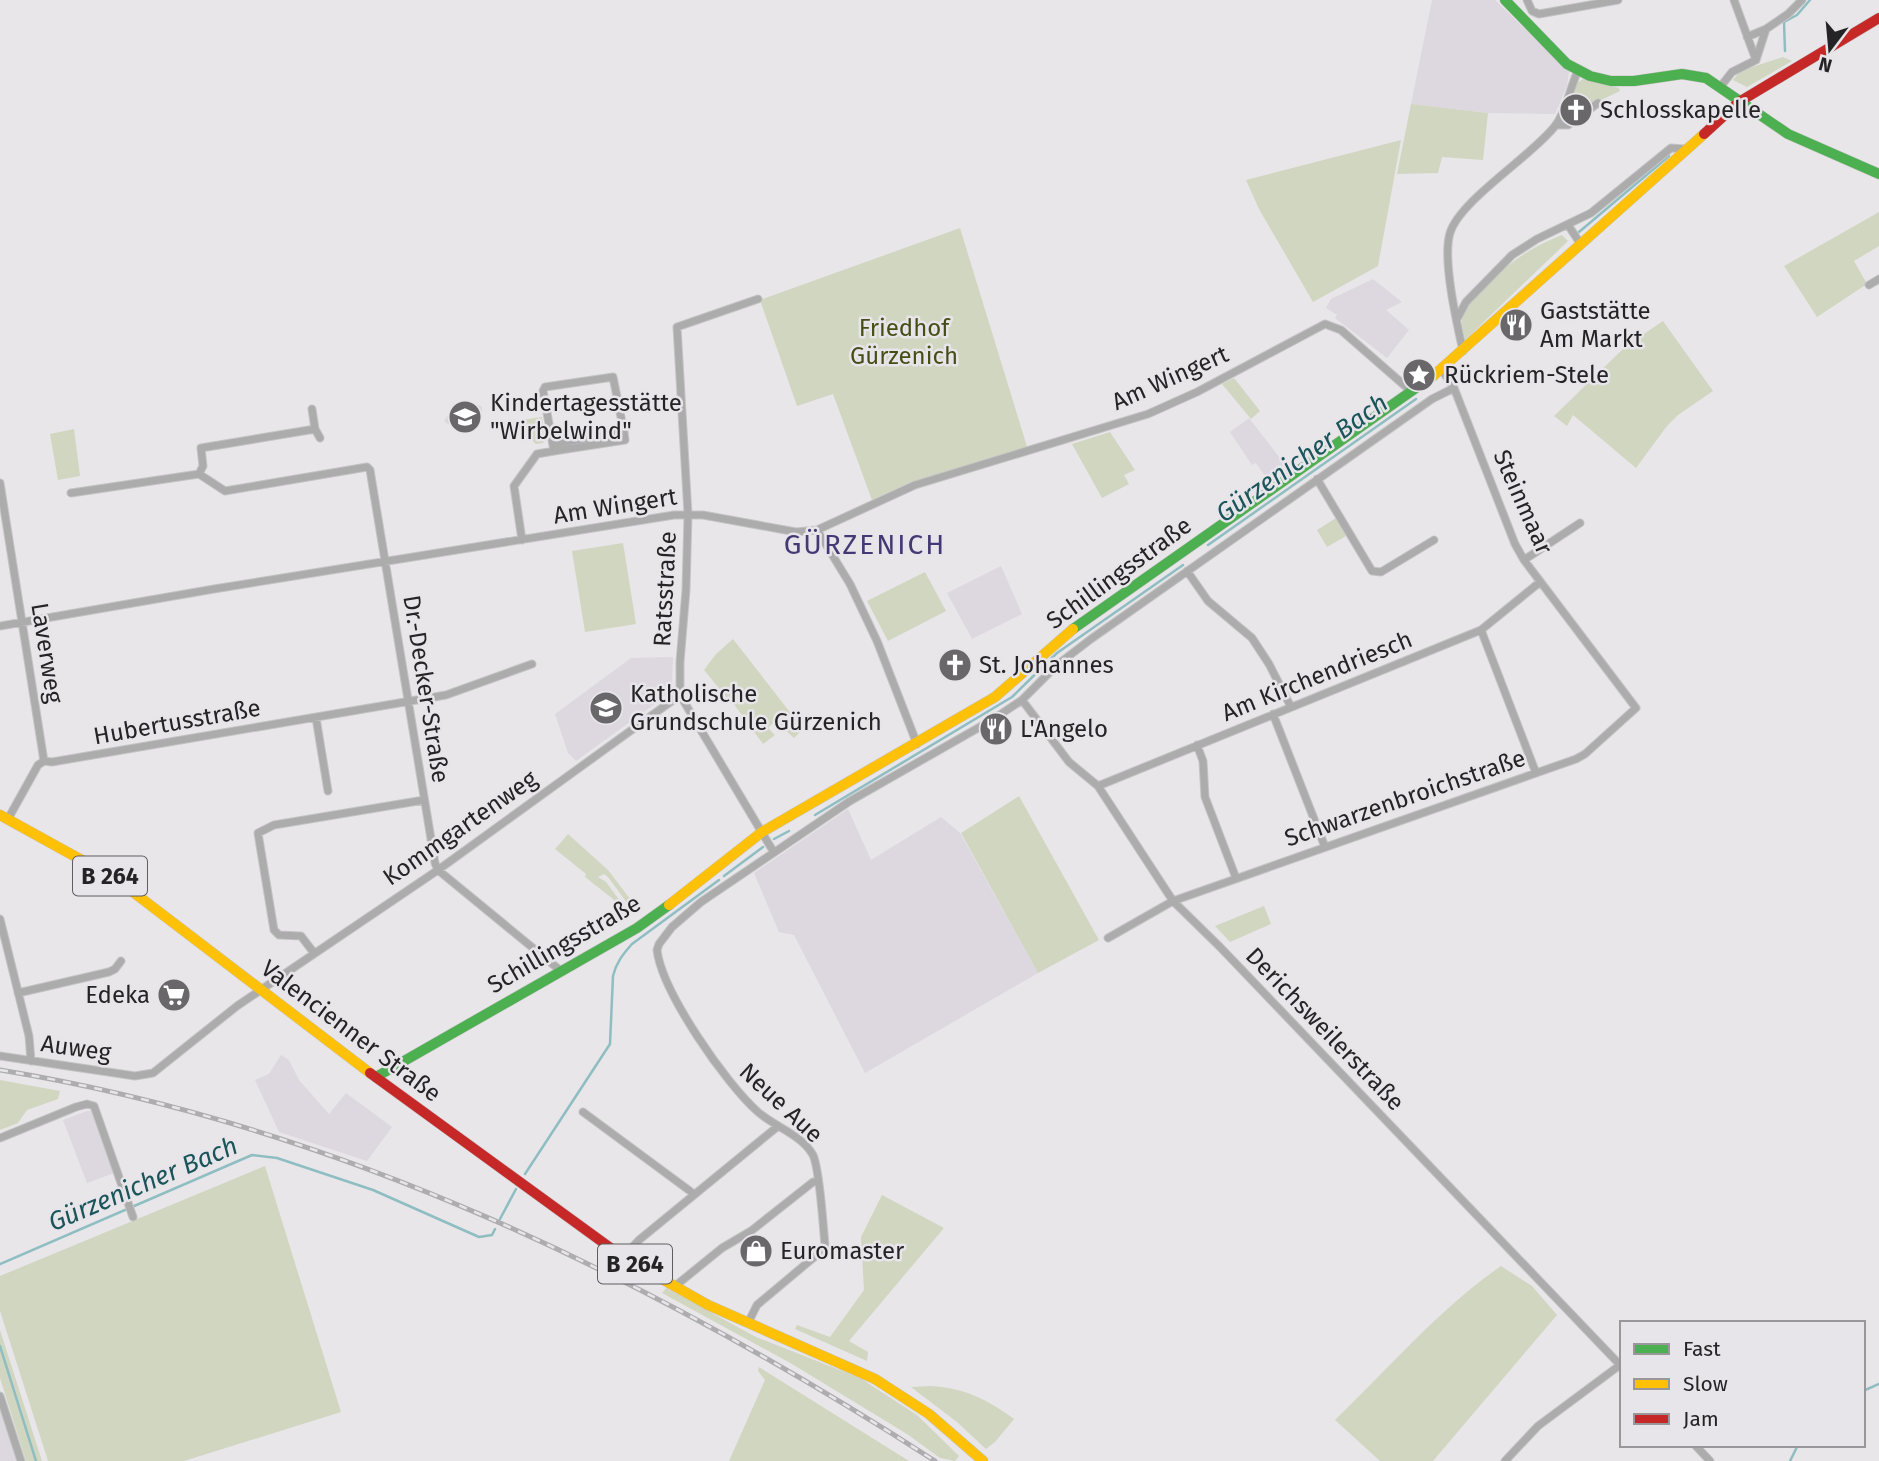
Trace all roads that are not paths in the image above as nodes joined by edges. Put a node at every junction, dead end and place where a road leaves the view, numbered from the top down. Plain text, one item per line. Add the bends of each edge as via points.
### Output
1 (1505, 0) edge
2 (1527, 0) edge
3 (1618, 0) edge
4 (1734, 0) edge
5 (1802, 0) edge
6 (1879, 18) edge
7 (1766, 29) junction
8 (1747, 37) junction
9 (1759, 58) junction
10 (1578, 71) junction
11 (1721, 86) junction
12 (1739, 102) junction
13 (1598, 103) dead end
14 (1556, 125) junction
15 (1685, 149) junction
16 (1879, 174) edge
17 (1568, 225) junction
18 (1580, 243) junction
19 (1879, 279) edge
20 (1869, 285) dead end
21 (758, 299) dead end
22 (1456, 319) junction
23 (1463, 351) junction
24 (1441, 370) junction
25 (1454, 388) junction
26 (1412, 392) junction
27 (312, 409) dead end
28 (315, 429) junction
29 (320, 438) dead end
30 (553, 447) junction
31 (199, 474) junction
32 (1317, 479) junction
33 (0, 483) edge
34 (71, 493) dead end
35 (688, 514) junction
36 (1580, 523) dead end
37 (817, 530) junction
38 (522, 540) junction
39 (1434, 540) dead end
40 (1524, 560) junction
41 (386, 562) junction
42 (1187, 571) junction
43 (1539, 582) junction
44 (23, 622) junction
45 (0, 626) edge
46 (1481, 630) junction
47 (532, 664) dead end
48 (680, 695) junction
49 (1022, 700) junction
50 (409, 702) junction
51 (1291, 707) junction
52 (1636, 708) joint
53 (1273, 714) junction
54 (316, 718) junction
55 (917, 744) junction
56 (1197, 745) junction
57 (44, 761) junction
58 (1536, 773) junction
59 (1098, 786) junction
60 (328, 791) dead end
61 (424, 800) junction
62 (4, 817) edge
63 (762, 832) junction
64 (1325, 847) junction
65 (773, 851) junction
66 (438, 870) junction
67 (1236, 878) junction
68 (1173, 901) junction
69 (0, 919) edge
70 (663, 937) joint
71 (1108, 938) dead end
72 (314, 953) junction
73 (121, 961) dead end
74 (561, 971) junction
75 (261, 990) junction
76 (18, 993) junction
77 (0, 1056) edge
78 (31, 1061) junction
79 (146, 1075) joint
80 (376, 1077) junction
81 (583, 1112) dead end
82 (777, 1127) junction
83 (0, 1138) edge
84 (818, 1182) junction
85 (694, 1194) junction
86 (132, 1215) dead end
87 (623, 1256) junction
88 (674, 1287) junction
89 (748, 1322) junction
90 (1620, 1365) edge
91 (1620, 1367) edge
92 (0, 1396) edge
93 (1697, 1447) edge
94 (21, 1461) edge
95 (983, 1461) edge
96 (1506, 1461) edge
97 (1710, 1461) edge

1 - 10 main road
2 - 3 street via 1535,14
4 - 8 street
5 - 7 street
6 - 12 main road, Schillingsstraße
7 - 8 street
7 - 9 street
8 - 9 street
9 - 11 street via 1732,72
10 - 11 main road via 1613,83 1696,75
10 - 14 street
11 - 12 main road
12 - 15 main road, Schillingsstraße
12 - 16 main road via 1776,127
13 - 14 street via 1569,125
14 - 22 street via 1469,206 1450,231 1448,256
15 - 17 street, Schillingsstraße via 1671,148 1608,200
15 - 18 main road, Schillingsstraße
17 - 18 street
17 - 22 street, Schillingsstraße via 1512,255 1466,302
18 - 23 main road, Schillingsstraße
19 - 20 street
21 - 35 street, Ratsstraße via 677,327
22 - 23 street
23 - 24 main road, Schillingsstraße
24 - 25 street, Steinmaar
24 - 26 main road, Schillingsstraße
25 - 32 street, Schillingsstraße
25 - 40 street, Steinmaar
26 - 37 street, Am Wingert via 1341,330 1325,324 1147,414 915,485
26 - 55 main road, Schillingsstraße via 1080,623 995,697
27 - 28 street
28 - 29 street
28 - 31 street via 201,448
30 - 30 street via 625,440 613,377 545,387
30 - 38 street via 537,454 514,486
31 - 34 street
31 - 41 street, Dr.-Decker-Straße via 225,491 367,467 372,474
32 - 39 street via 1372,571 1381,572
32 - 42 street, Schillingsstraße
33 - 44 street, Laverweg
35 - 37 street, Am Wingert via 796,532
35 - 38 street, Am Wingert
35 - 48 street, Ratsstraße
36 - 40 street
37 - 55 street via 877,640
38 - 41 street, Am Wingert
40 - 43 street, Steinmaar
41 - 44 street, Am Wingert
41 - 50 street, Dr.-Decker-Straße
42 - 49 street, Schillingsstraße via 1057,665
42 - 51 street via 1208,601 1252,638
43 - 46 street, Am Kirchendriesch
43 - 52 street, Steinmaar
44 - 45 street, Am Wingert
44 - 57 street, Laverweg
46 - 51 street, Am Kirchendriesch
46 - 58 street
47 - 50 street, Hubertusstraße via 457,691
48 - 63 street
48 - 66 street, Kommgartenweg
49 - 59 street, Derichsweilerstraße via 1069,762
49 - 65 street, Schillingsstraße
50 - 54 street, Hubertusstraße
50 - 61 street, Dr.-Decker-Straße
51 - 53 street, Am Kirchendriesch
52 - 58 street, Schwarzenbroichstraße via 1581,756
53 - 56 street, Am Kirchendriesch
53 - 64 street
54 - 57 street, Hubertusstraße
54 - 60 street
55 - 63 main road, Schillingsstraße
56 - 59 street, Am Kirchendriesch
56 - 67 street via 1205,797
57 - 62 street
58 - 64 street, Schwarzenbroichstraße
59 - 68 street, Derichsweilerstraße
61 - 66 street, Dr.-Decker-Straße
61 - 72 street via 286,822 258,833 274,930 279,935 301,936
62 - 75 main road, Valencienner Straße / B 264 via 116,879
63 - 65 street
63 - 74 main road, Schillingsstraße via 662,911
64 - 67 street, Schwarzenbroichstraße
65 - 70 street, Schillingsstraße via 701,902
66 - 72 street, Kommgartenweg
66 - 74 street
67 - 68 street, Schwarzenbroichstraße
68 - 71 street, Schwarzenbroichstraße
68 - 90 street, Derichsweilerstraße
69 - 76 street
70 - 82 street, Neue Aue via 658,956 686,1017 732,1086
72 - 75 street, Kommgartenweg
73 - 76 street via 109,972
74 - 80 main road, Schillingsstraße
75 - 79 street, Kommgartenweg
75 - 80 main road, Valencienner Straße / B 264
76 - 78 street
77 - 78 street, Auweg
78 - 79 street, Auweg
80 - 87 main road, Valencienner Straße / B 264
81 - 85 street
82 - 84 street, Neue Aue via 791,1133 813,1155
82 - 85 street
83 - 86 street via 76,1107 94,1106
84 - 88 street
84 - 89 street, Neue Aue via 824,1249 757,1305
85 - 87 street
87 - 88 main road, Valencienner Straße / B 264
88 - 89 main road, Valencienner Straße / B 264
89 - 95 main road, Valencienner Straße / B 264 via 892,1390
91 - 96 street via 1538,1426
92 - 94 street
93 - 97 street

